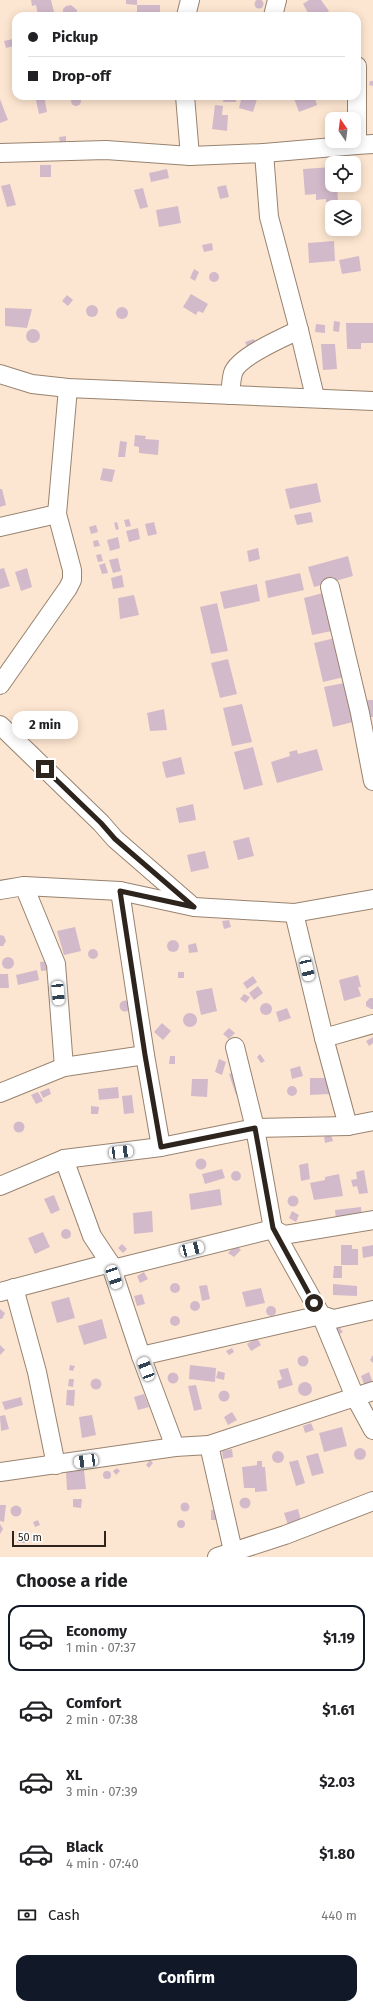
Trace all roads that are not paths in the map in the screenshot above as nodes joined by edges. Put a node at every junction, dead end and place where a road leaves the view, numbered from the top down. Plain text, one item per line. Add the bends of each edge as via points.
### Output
1 (190, 0) edge
2 (277, 0) edge
3 (187, 12) edge
4 (274, 12) edge
5 (185, 100) edge
6 (360, 100) edge
7 (365, 144) edge
8 (0, 153) edge
9 (264, 153) junction
10 (190, 156) junction
11 (299, 330) junction
12 (0, 374) edge
13 (68, 388) junction
14 (230, 395) junction
15 (314, 397) junction
16 (373, 401) edge
17 (57, 514) junction
18 (0, 527) edge
19 (330, 587) dead end
20 (0, 686) edge
21 (0, 725) edge
22 (373, 781) edge
23 (24, 886) junction
24 (0, 890) edge
25 (120, 891) junction
26 (373, 899) edge
27 (194, 907) junction
28 (294, 913) junction
29 (373, 1024) edge
30 (324, 1038) junction
31 (235, 1047) dead end
32 (145, 1055) junction
33 (64, 1067) junction
34 (0, 1093) edge
35 (373, 1120) edge
36 (348, 1126) junction
37 (255, 1128) junction
38 (161, 1147) junction
39 (64, 1159) junction
40 (0, 1186) edge
41 (373, 1220) edge
42 (273, 1228) junction
43 (110, 1263) junction
44 (4, 1288) edge
45 (373, 1310) edge
46 (321, 1315) junction
47 (141, 1356) junction
48 (373, 1391) edge
49 (355, 1397) junction
50 (373, 1430) edge
51 (209, 1444) junction
52 (175, 1447) junction
53 (56, 1465) junction
54 (0, 1472) edge
55 (373, 1501) edge
56 (225, 1554) edge

1 - 3 street
2 - 4 street
5 - 10 street
6 - 7 street
7 - 9 street
8 - 10 street via 106,150
9 - 10 street
9 - 11 street via 269,217
11 - 14 street via 245,359 233,372
11 - 15 street
12 - 13 street via 32,384
13 - 14 street
13 - 17 street
14 - 15 street
15 - 16 street
17 - 18 street
17 - 20 street via 72,570 72,580
19 - 22 street via 360,713
21 - 27 street via 115,839
23 - 24 street
23 - 25 street
23 - 33 street via 56,964
25 - 27 street
25 - 32 street
26 - 28 street
27 - 28 street
28 - 30 street
29 - 30 street
30 - 36 street
31 - 37 street
32 - 33 street
32 - 38 street
33 - 34 street
35 - 36 street
36 - 37 street
37 - 38 street
37 - 42 street
38 - 39 street
39 - 40 street
39 - 43 street via 92,1236
41 - 42 street via 284,1235
42 - 43 street via 113,1269
42 - 46 street
43 - 44 street
43 - 47 street
44 - 53 street via 37,1372
45 - 46 street via 334,1318
46 - 47 street
46 - 49 street
47 - 52 street
48 - 49 street
49 - 50 street
49 - 51 street
51 - 52 street
51 - 56 street
52 - 53 street
53 - 54 street
55 - 56 street via 285,1535

